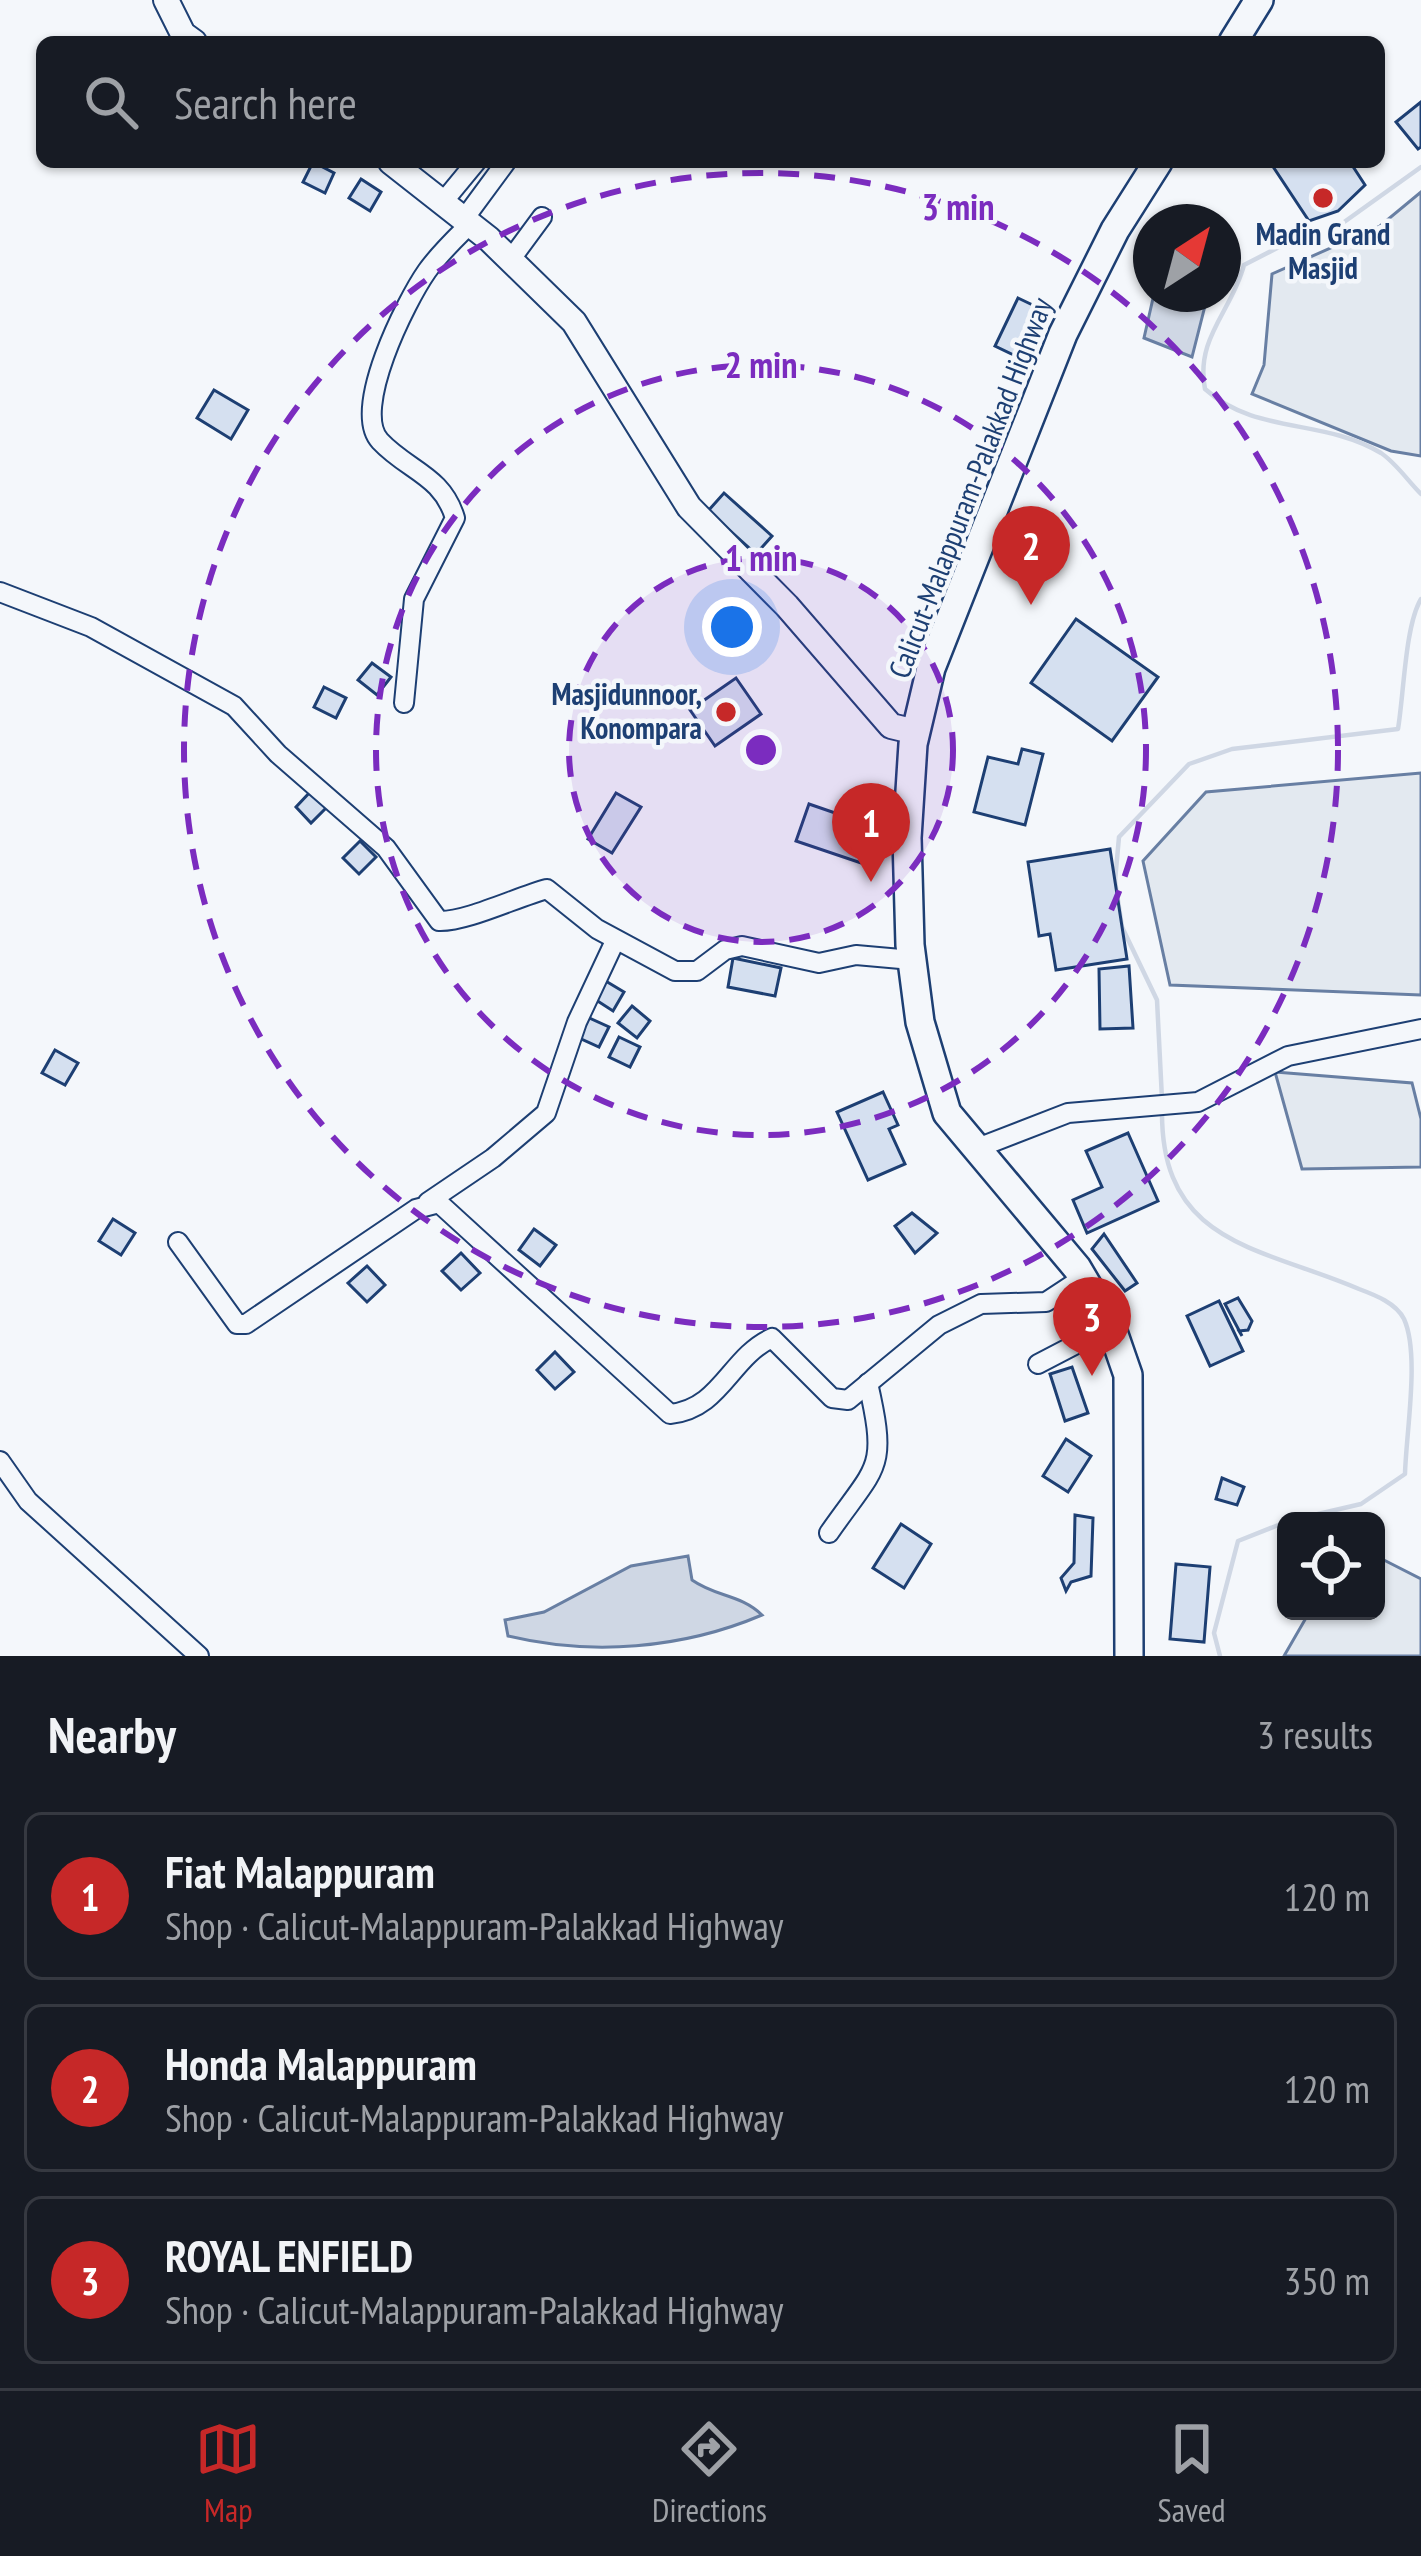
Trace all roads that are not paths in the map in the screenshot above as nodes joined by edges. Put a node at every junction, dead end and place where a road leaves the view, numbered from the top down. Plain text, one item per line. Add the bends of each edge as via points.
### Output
1 (166, 0) edge
2 (1259, 0) edge
3 (186, 36) edge
4 (1237, 36) edge
5 (399, 168) edge
6 (471, 168) edge
7 (502, 168) edge
8 (1154, 168) edge
9 (443, 202) junction
10 (542, 217) dead end
11 (467, 221) junction
12 (511, 259) junction
13 (0, 592) edge
14 (404, 703) dead end
15 (906, 737) junction
16 (615, 941) junction
17 (912, 960) junction
18 (1421, 1029) edge
19 (975, 1149) junction
20 (428, 1202) junction
21 (178, 1242) dead end
22 (1082, 1279) junction
23 (1111, 1326) junction
24 (1038, 1364) dead end
25 (868, 1383) junction
26 (0, 1461) edge
27 (5, 1485) edge
28 (829, 1534) dead end
29 (199, 1656) edge
30 (1129, 1656) edge

1 - 3 main road
2 - 4 highway
5 - 9 main road
6 - 9 street
7 - 11 street
8 - 15 highway, Calicut-Malappuram-Palakkad Highway via 1063,334
9 - 11 main road
10 - 12 street
11 - 12 main road
11 - 14 street via 424,275 369,404 378,440 439,484 454,518 414,599
12 - 15 main road via 595,350 689,507
13 - 16 street via 92,627 234,706 386,848 439,921 547,889
15 - 17 highway, Calicut-Malappuram-Palakkad Highway
16 - 17 street via 674,971 697,970 742,946 819,962
16 - 20 street via 546,1113
17 - 19 highway, Calicut-Malappuram-Palakkad Highway via 920,1022 947,1113
18 - 19 street via 1288,1056 1198,1102 1068,1113
19 - 22 highway, Calicut-Malappuram-Palakkad Highway
20 - 21 street via 245,1324 223,1311
20 - 25 street via 439,1203 670,1414 694,1412 772,1338 832,1398 848,1400
22 - 23 highway, Calicut-Malappuram-Palakkad Highway
22 - 25 street via 1046,1302 981,1304 939,1324
23 - 24 street
23 - 30 highway, Calicut-Malappuram-Palakkad Highway via 1128,1375
25 - 28 street via 880,1460
26 - 27 street
27 - 29 street

